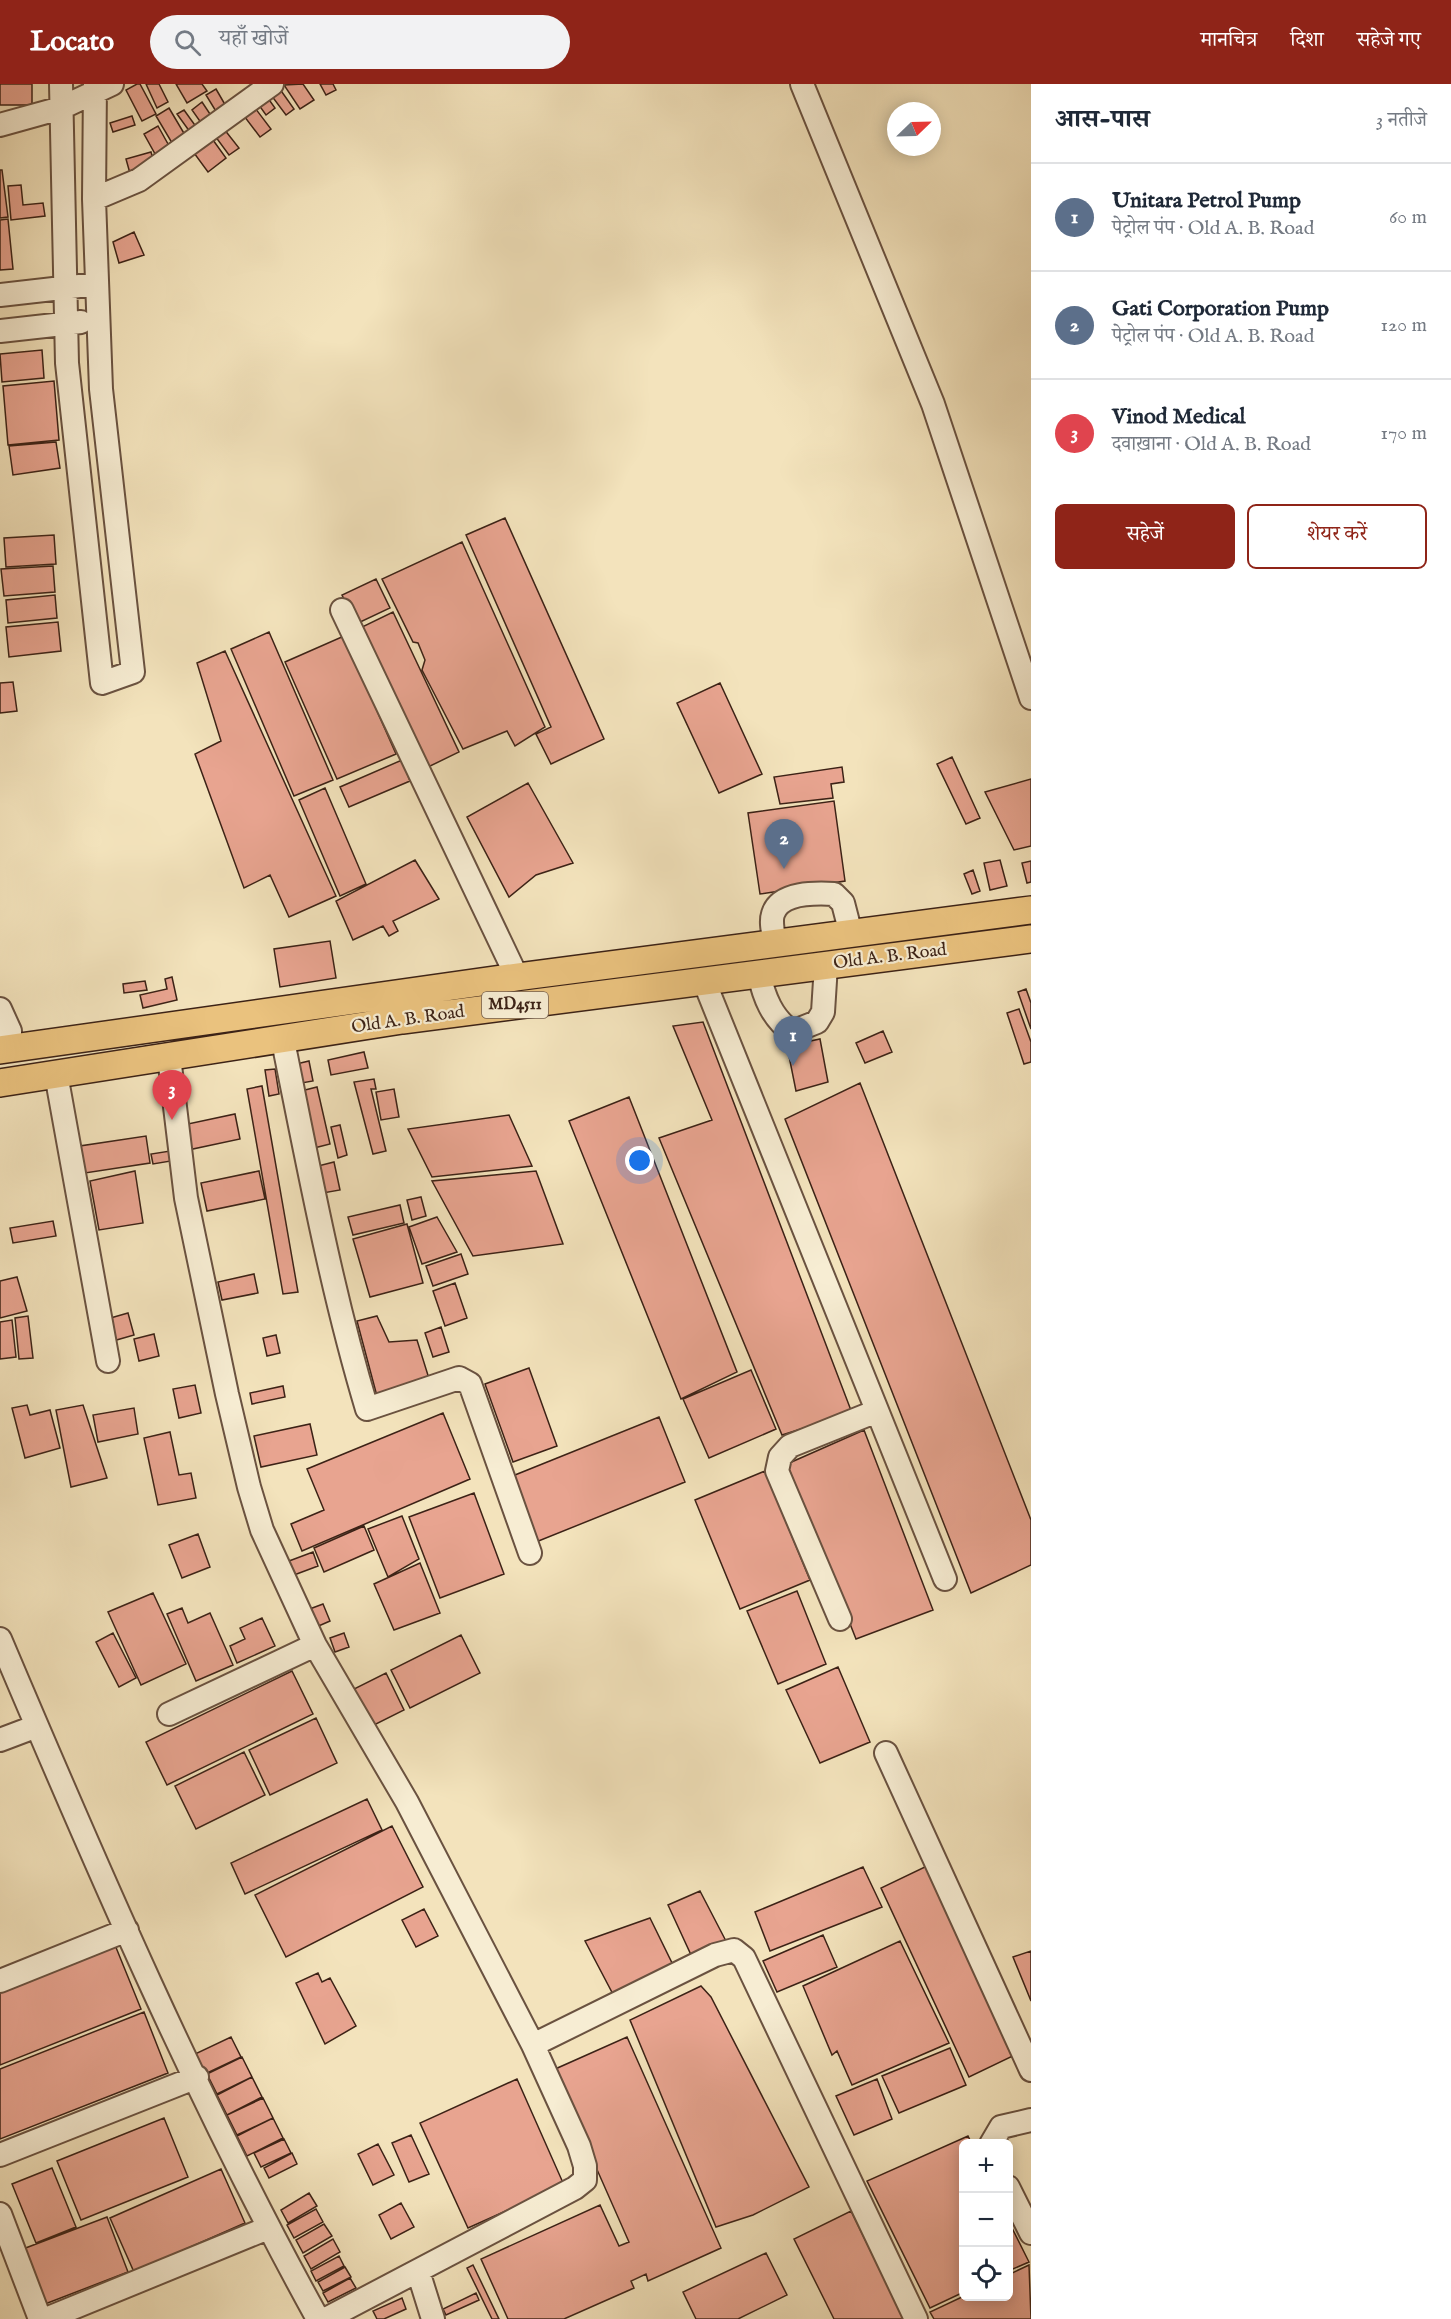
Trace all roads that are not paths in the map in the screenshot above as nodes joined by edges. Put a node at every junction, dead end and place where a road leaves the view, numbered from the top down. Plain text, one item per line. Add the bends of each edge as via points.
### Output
1 (61, 84) edge
2 (272, 84) edge
3 (802, 84) edge
4 (101, 87) edge
5 (61, 108) junction
6 (0, 124) edge
7 (94, 199) junction
8 (97, 284) junction
9 (64, 287) junction
10 (0, 295) edge
11 (98, 321) junction
12 (66, 323) junction
13 (0, 331) edge
14 (342, 610) dead end
15 (1031, 698) edge
16 (1031, 910) edge
17 (851, 934) junction
18 (1031, 939) edge
19 (775, 944) junction
20 (826, 966) junction
21 (759, 974) junction
22 (517, 977) junction
23 (704, 981) junction
24 (0, 1009) edge
25 (283, 1041) junction
26 (5, 1049) edge
27 (169, 1057) junction
28 (56, 1074) junction
29 (0, 1083) edge
30 (108, 1360) dead end
31 (877, 1411) junction
32 (530, 1552) dead end
33 (945, 1579) dead end
34 (840, 1618) dead end
35 (0, 1639) edge
36 (315, 1645) junction
37 (169, 1714) dead end
38 (37, 1726) junction
39 (0, 1740) edge
40 (886, 1753) dead end
41 (127, 1930) junction
42 (0, 1981) edge
43 (533, 2045) junction
44 (1031, 2070) edge
45 (196, 2078) junction
46 (1031, 2120) edge
47 (994, 2139) edge
48 (0, 2155) edge
49 (1011, 2193) edge
50 (0, 2214) edge
51 (268, 2228) junction
52 (1031, 2233) edge
53 (418, 2271) junction
54 (40, 2319) edge
55 (46, 2319) edge
56 (318, 2319) edge
57 (326, 2319) edge
58 (433, 2319) edge
59 (916, 2319) edge

1 - 5 street
2 - 7 street via 139,180
3 - 15 street via 933,404
4 - 5 street
4 - 7 street
5 - 6 street
5 - 9 street
7 - 8 street
8 - 9 street
8 - 11 street
9 - 10 street
9 - 12 street
11 - 12 street
11 - 12 street via 101,389 134,672 102,683
12 - 13 street
14 - 22 street
16 - 17 main road, Old A. B. Road / MD4511
17 - 19 main road, Old A. B. Road / MD4511
17 - 19 street via 843,903 834,894 819,893 789,898 778,907 773,914
18 - 20 main road, Old A. B. Road / MD4511
19 - 22 main road, Old A. B. Road / MD4511
20 - 21 main road, Old A. B. Road / MD4511
20 - 21 street via 823,1012 817,1022 792,1032 779,1023 770,1009
21 - 23 main road, Old A. B. Road / MD4511
22 - 26 main road, Old A. B. Road / MD4511
23 - 25 main road, Old A. B. Road / MD4511 via 402,1020
23 - 31 street
24 - 26 street via 10,1031
25 - 27 main road, Old A. B. Road / MD4511
25 - 32 street via 311,1178 367,1409 459,1378 470,1384
27 - 28 main road, Old A. B. Road / MD4511
27 - 36 street via 186,1198 249,1487 262,1530
28 - 29 main road, Old A. B. Road / MD4511
28 - 30 street
31 - 33 street
31 - 34 street via 790,1446 780,1457 777,1471
35 - 38 street
36 - 37 street
36 - 43 street via 407,1802
38 - 39 street
38 - 41 street
40 - 44 street
41 - 42 street
41 - 45 street
43 - 53 street via 579,2146 585,2180
43 - 59 street via 715,1955 734,1950 744,1958
45 - 48 street
45 - 51 street
46 - 47 street via 1001,2127
49 - 52 street
50 - 54 street
51 - 55 street
51 - 56 street
53 - 57 street
53 - 58 street

